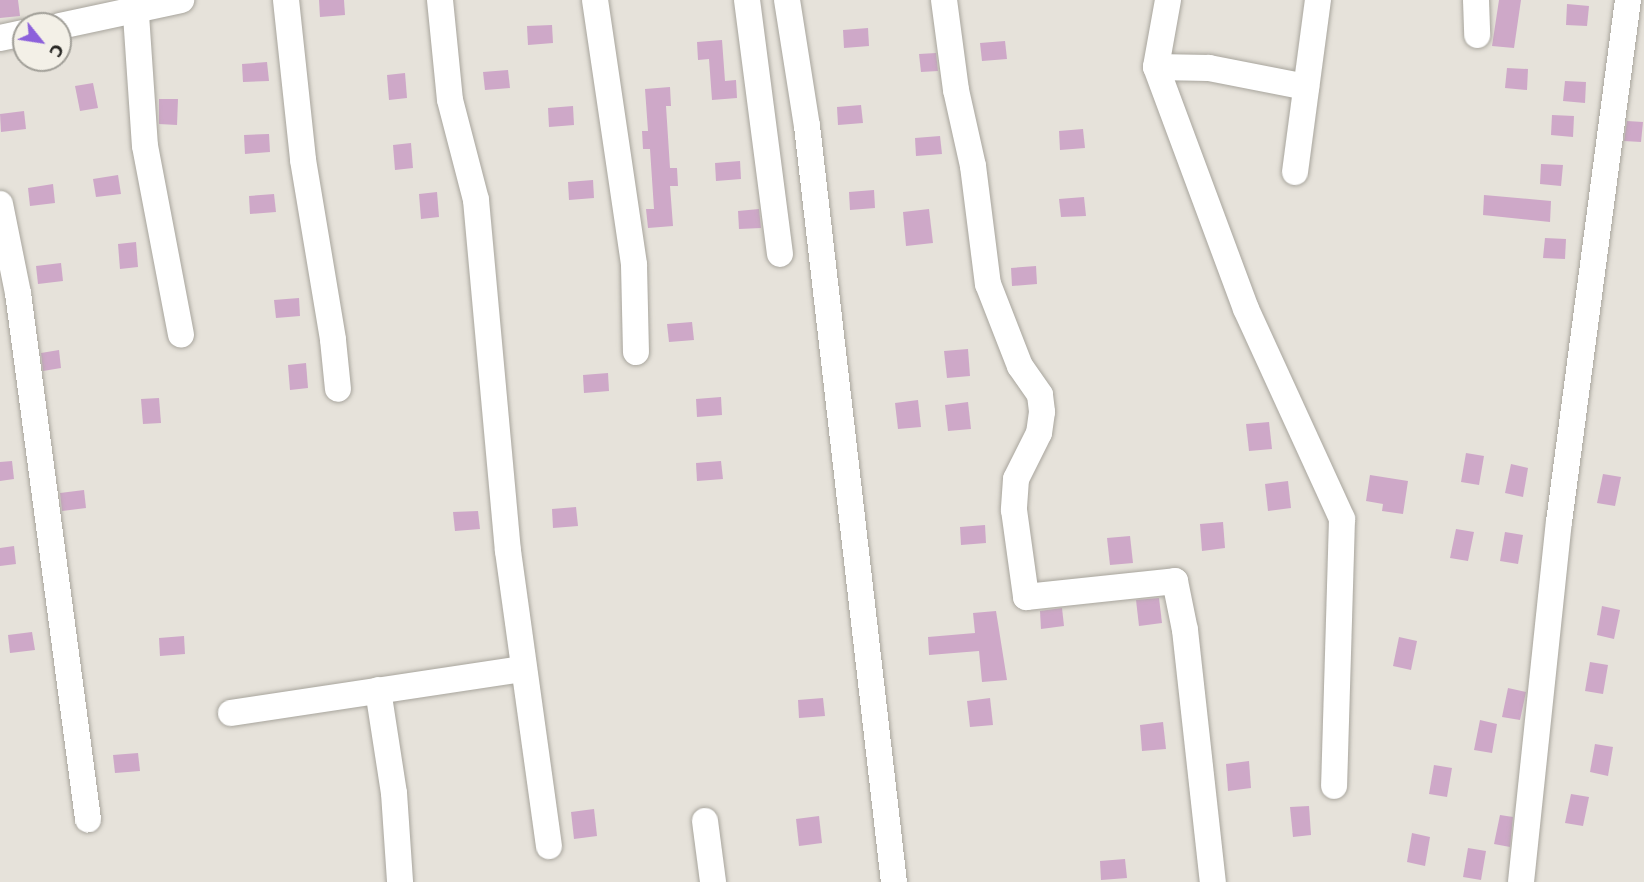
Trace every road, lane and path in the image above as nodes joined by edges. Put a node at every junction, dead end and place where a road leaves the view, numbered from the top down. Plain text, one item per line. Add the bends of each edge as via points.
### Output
1 (181, 0) edge
2 (286, 0) edge
3 (440, 0) edge
4 (595, 0) edge
5 (747, 0) edge
6 (787, 0) edge
7 (944, 0) edge
8 (1168, 0) edge
9 (1318, 0) edge
10 (1476, 0) edge
11 (1628, 0) edge
12 (136, 4) edge
13 (72, 23) edge
14 (1477, 35) dead end
15 (1156, 67) junction
16 (1306, 87) junction
17 (1295, 172) dead end
18 (0, 204) edge
19 (780, 254) dead end
20 (181, 335) dead end
21 (636, 352) dead end
22 (338, 389) dead end
23 (522, 669) junction
24 (378, 690) junction
25 (231, 713) dead end
26 (1334, 786) dead end
27 (88, 819) dead end
28 (705, 821) dead end
29 (549, 846) dead end
30 (400, 882) edge
31 (713, 882) edge
32 (894, 882) edge
33 (1213, 882) edge
34 (1521, 882) edge

1 - 12 street
2 - 22 street via 303,160
3 - 23 street via 450,100 476,200
4 - 21 street via 634,265
5 - 19 street
6 - 32 street via 807,126
7 - 33 street via 956,90 973,166 988,284 1020,366 1040,395 1039,433 1016,479 1014,510 1026,597 1175,581 1188,652
8 - 15 street
9 - 16 street
10 - 14 street
11 - 34 street via 1559,522
12 - 13 street
12 - 20 street via 145,146
15 - 16 street via 1209,68
15 - 26 street via 1246,309 1342,519
16 - 17 street
18 - 27 street via 18,293
23 - 24 street
23 - 29 street
24 - 25 street
24 - 30 street via 394,793
28 - 31 street

